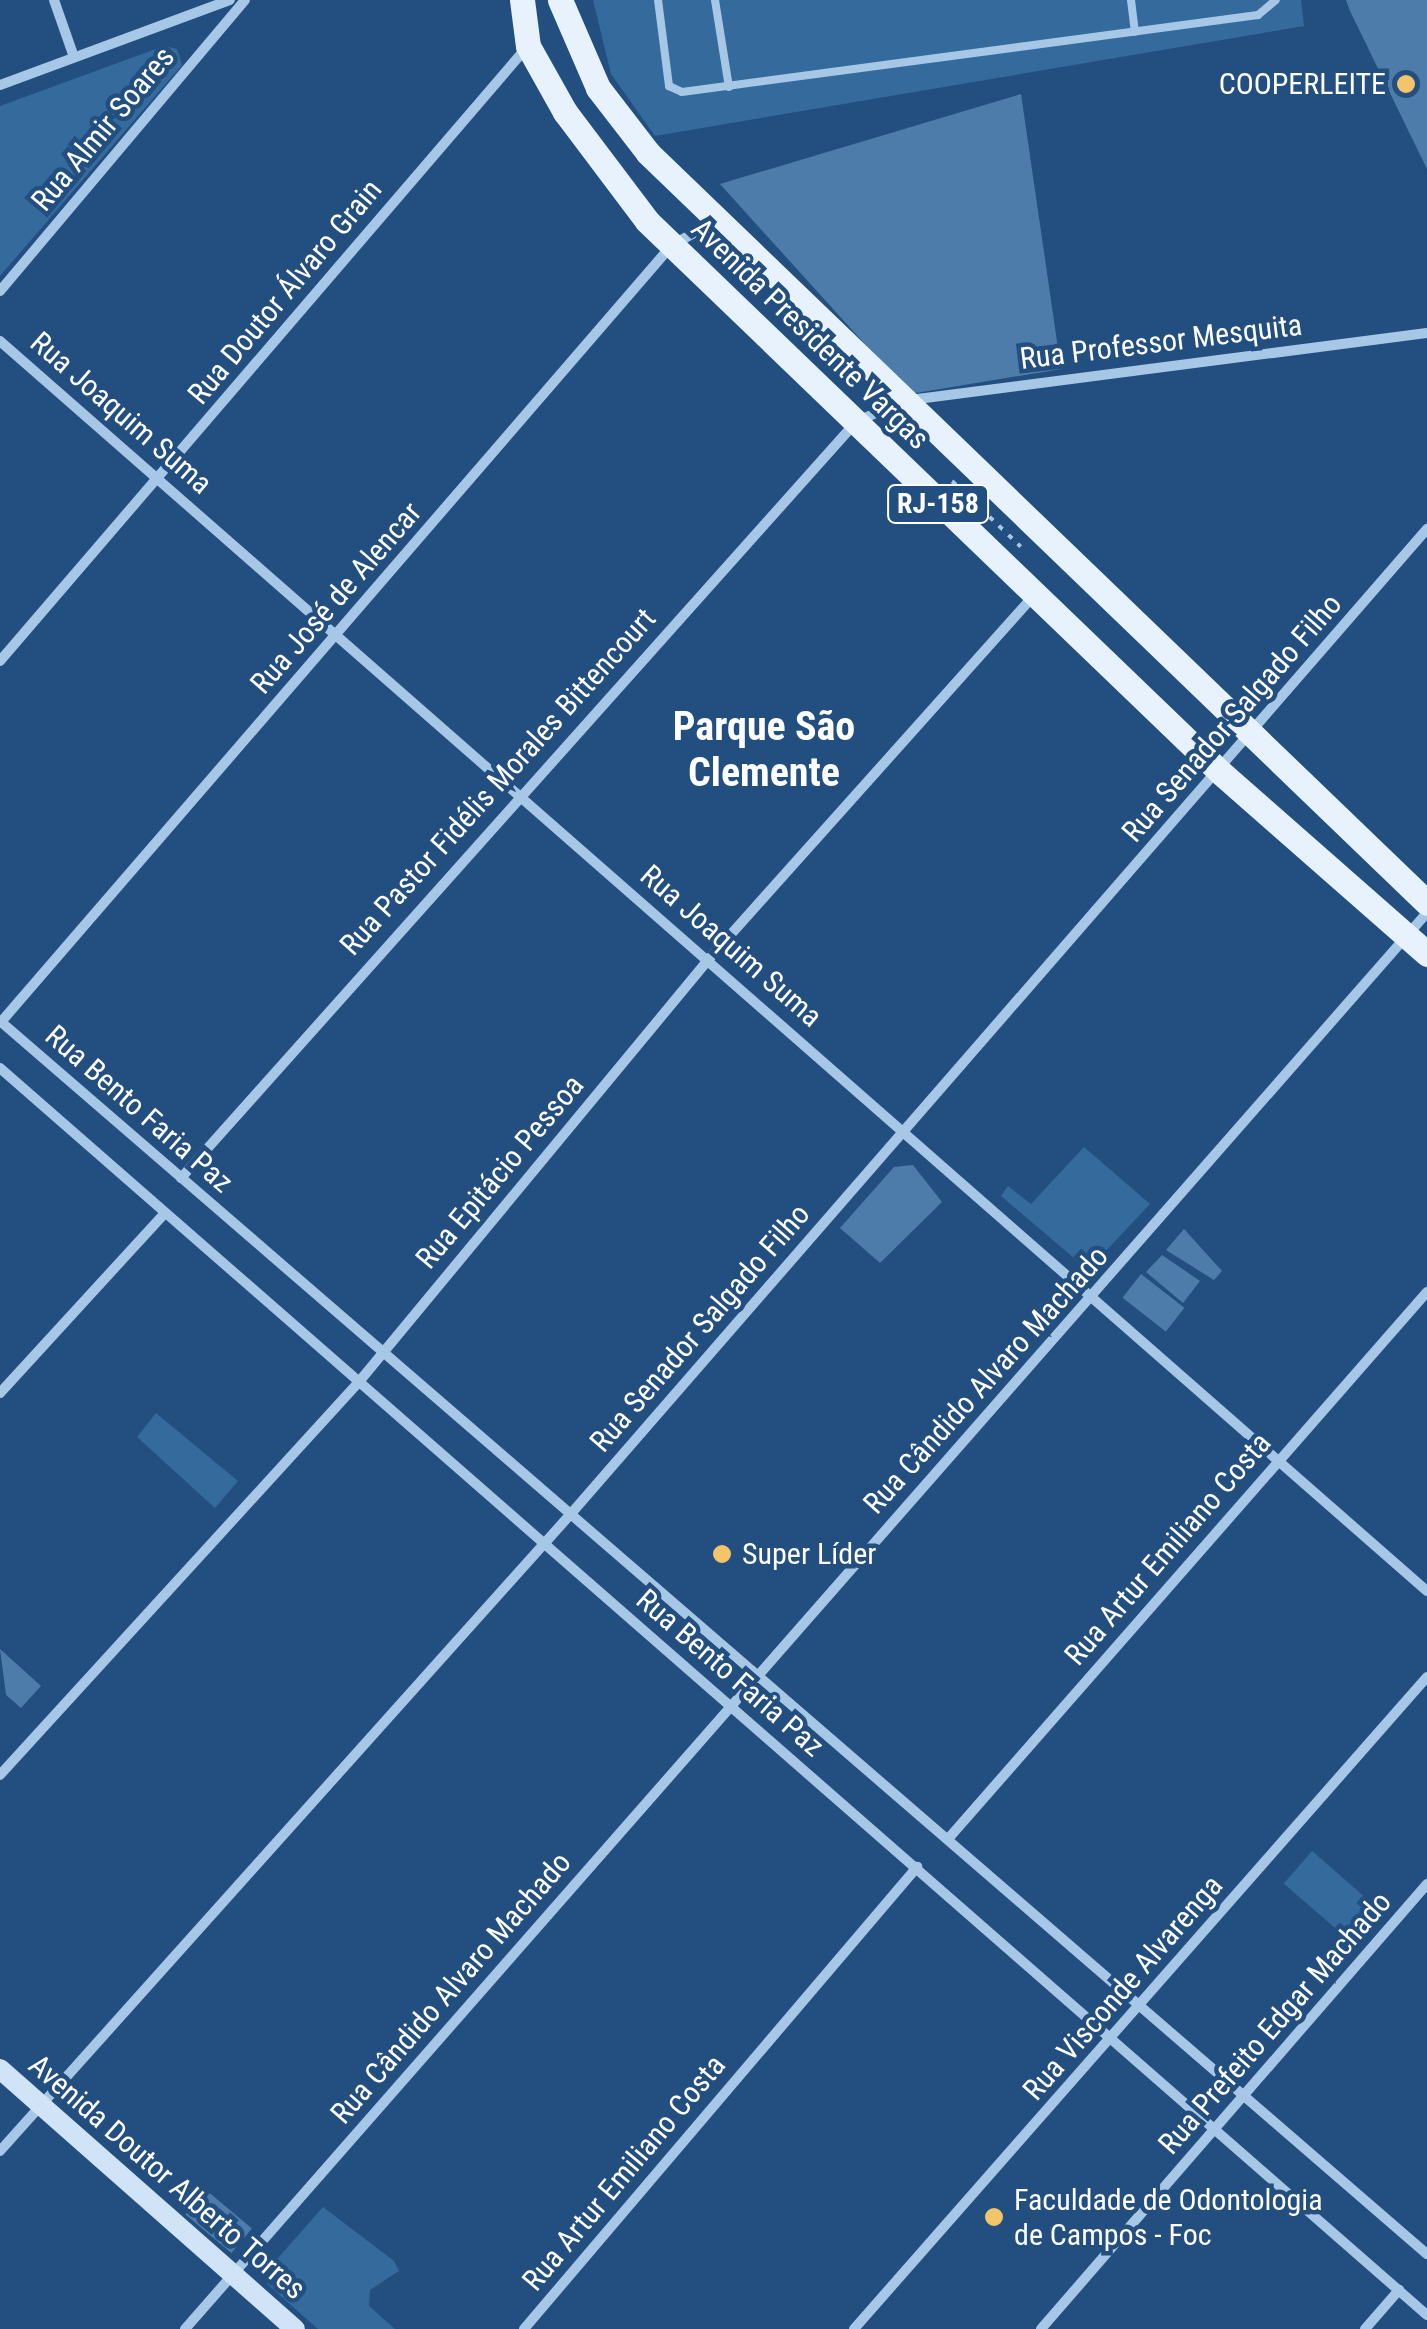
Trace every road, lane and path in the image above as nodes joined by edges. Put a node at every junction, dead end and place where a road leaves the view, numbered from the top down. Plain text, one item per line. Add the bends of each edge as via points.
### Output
1 (54, 0) edge
2 (230, 0) edge
3 (245, 0) edge
4 (522, 0) edge
5 (560, 0) edge
6 (658, 0) edge
7 (715, 0) edge
8 (1131, 0) edge
9 (1276, 0) edge
10 (1135, 32) junction
11 (528, 46) junction
12 (74, 58) junction
13 (0, 85) edge
14 (729, 87) junction
15 (719, 220) junction
16 (672, 245) junction
17 (0, 291) edge
18 (1427, 333) edge
19 (0, 342) edge
20 (902, 400) junction
21 (856, 422) junction
22 (159, 478) junction
23 (1427, 529) edge
24 (1034, 596) junction
25 (336, 637) junction
26 (0, 661) edge
27 (1249, 740) junction
28 (1220, 772) junction
29 (517, 796) junction
30 (1427, 903) edge
31 (1427, 913) edge
32 (1407, 936) junction
33 (1427, 954) edge
34 (708, 960) junction
35 (1, 1021) edge
36 (0, 1068) edge
37 (908, 1130) junction
38 (181, 1178) junction
39 (164, 1214) junction
40 (1427, 1292) edge
41 (1095, 1295) junction
42 (384, 1352) junction
43 (358, 1382) junction
44 (0, 1393) edge
45 (1280, 1460) junction
46 (569, 1516) junction
47 (541, 1542) junction
48 (1427, 1591) edge
49 (756, 1676) junction
50 (1427, 1677) edge
51 (729, 1708) junction
52 (0, 1775) edge
53 (948, 1839) junction
54 (917, 1867) junction
55 (1427, 1884) edge
56 (1142, 2005) junction
57 (1113, 2037) junction
58 (0, 2070) edge
59 (1247, 2094) junction
60 (40, 2104) junction
61 (1218, 2127) junction
62 (0, 2151) edge
63 (1427, 2254) edge
64 (233, 2275) junction
65 (1399, 2290) junction
66 (1427, 2315) edge
67 (185, 2329) edge
68 (295, 2329) edge
69 (524, 2329) edge
70 (854, 2329) edge
71 (1041, 2329) edge
72 (1366, 2329) edge

1 - 12 street
2 - 12 street
3 - 17 street, Rua Almir Soares
4 - 11 main road, Avenida Presidente Vargas / RJ-158
5 - 15 main road, Avenida Presidente Vargas / RJ-158 via 598,88 648,153
6 - 14 lane via 668,86
7 - 14 lane
8 - 10 lane
9 - 10 lane via 1258,15
10 - 14 lane
11 - 16 main road, Avenida Presidente Vargas / RJ-158 via 601,166
11 - 22 street, Rua Doutor Álvaro Grain
12 - 13 street
15 - 16 street, Rua José de Alencar
15 - 20 main road, Avenida Presidente Vargas / RJ-158
16 - 21 main road, Avenida Presidente Vargas / RJ-158
16 - 25 street, Rua José de Alencar
18 - 20 street, Rua Professor Mesquita
19 - 22 street, Rua Joaquim Suma
20 - 21 street, Rua Professor Mesquita
20 - 27 main road, Avenida Presidente Vargas / RJ-158
21 - 24 main road, Avenida Presidente Vargas / RJ-158
21 - 29 street, Rua Pastor Fidélis Morales Bittencourt
22 - 25 street, Rua Joaquim Suma
22 - 26 street, Rua Doutor Álvaro Grain
23 - 27 street, Rua Senador Salgado Filho
24 - 28 main road, Avenida Presidente Vargas / RJ-158
24 - 34 street, Rua Epitácio Pessoa
25 - 29 street, Rua Joaquim Suma
25 - 35 street, Rua José de Alencar
27 - 28 street, Rua Senador Salgado Filho
27 - 30 main road, Avenida Presidente Vargas / RJ-158
28 - 32 main road, Avenida Presidente Vargas / RJ-158
28 - 37 street, Rua Senador Salgado Filho
29 - 34 street, Rua Joaquim Suma
29 - 38 street, Rua Pastor Fidélis Morales Bittencourt
31 - 32 street, Rua Cândido Alvaro Machado
32 - 33 main road, Avenida Presidente Vargas / RJ-158
32 - 41 street, Rua Cândido Alvaro Machado
34 - 37 street, Rua Joaquim Suma
34 - 42 street, Rua Epitácio Pessoa
35 - 38 street, Rua Bento Faria Paz
36 - 39 street, Rua Bento Faria Paz
37 - 41 street, Rua Joaquim Suma
37 - 46 street, Rua Senador Salgado Filho
38 - 42 street, Rua Bento Faria Paz
39 - 43 street, Rua Bento Faria Paz
39 - 44 street
40 - 45 street, Rua Artur Emiliano Costa
41 - 45 street, Rua Joaquim Suma
41 - 49 street, Rua Cândido Alvaro Machado
42 - 43 street, Rua Epitácio Pessoa
42 - 46 street, Rua Bento Faria Paz
43 - 47 street, Rua Bento Faria Paz
43 - 52 street, Rua Epitácio Pessoa
45 - 48 street, Rua Joaquim Suma
45 - 53 street, Rua Artur Emiliano Costa
46 - 47 street, Rua Senador Salgado Filho
46 - 49 street, Rua Bento Faria Paz
47 - 51 street, Rua Bento Faria Paz
47 - 60 street, Rua Senador Salgado Filho
49 - 51 street, Rua Cândido Alvaro Machado
49 - 53 street, Rua Bento Faria Paz
50 - 56 street, Rua Visconde Alvarenga
51 - 54 street, Rua Bento Faria Paz
51 - 64 street, Rua Cândido Alvaro Machado
53 - 56 street, Rua Bento Faria Paz
54 - 57 street, Rua Bento Faria Paz
54 - 69 street, Rua Artur Emiliano Costa
55 - 59 street, Rua Prefeito Edgar Machado
56 - 57 street, Rua Visconde Alvarenga
56 - 59 street, Rua Bento Faria Paz
57 - 61 street, Rua Bento Faria Paz
57 - 70 street, Rua Visconde Alvarenga
58 - 60 main road, Avenida Doutor Alberto Torres
59 - 61 street, Rua Prefeito Edgar Machado
59 - 63 street, Rua Bento Faria Paz
60 - 62 street, Rua Senador Salgado Filho
60 - 64 main road, Avenida Doutor Alberto Torres
61 - 65 street, Rua Bento Faria Paz
61 - 71 street, Rua Prefeito Edgar Machado
64 - 67 street, Rua Cândido Alvaro Machado
64 - 68 main road, Avenida Doutor Alberto Torres
65 - 66 street, Rua Bento Faria Paz
65 - 72 street

